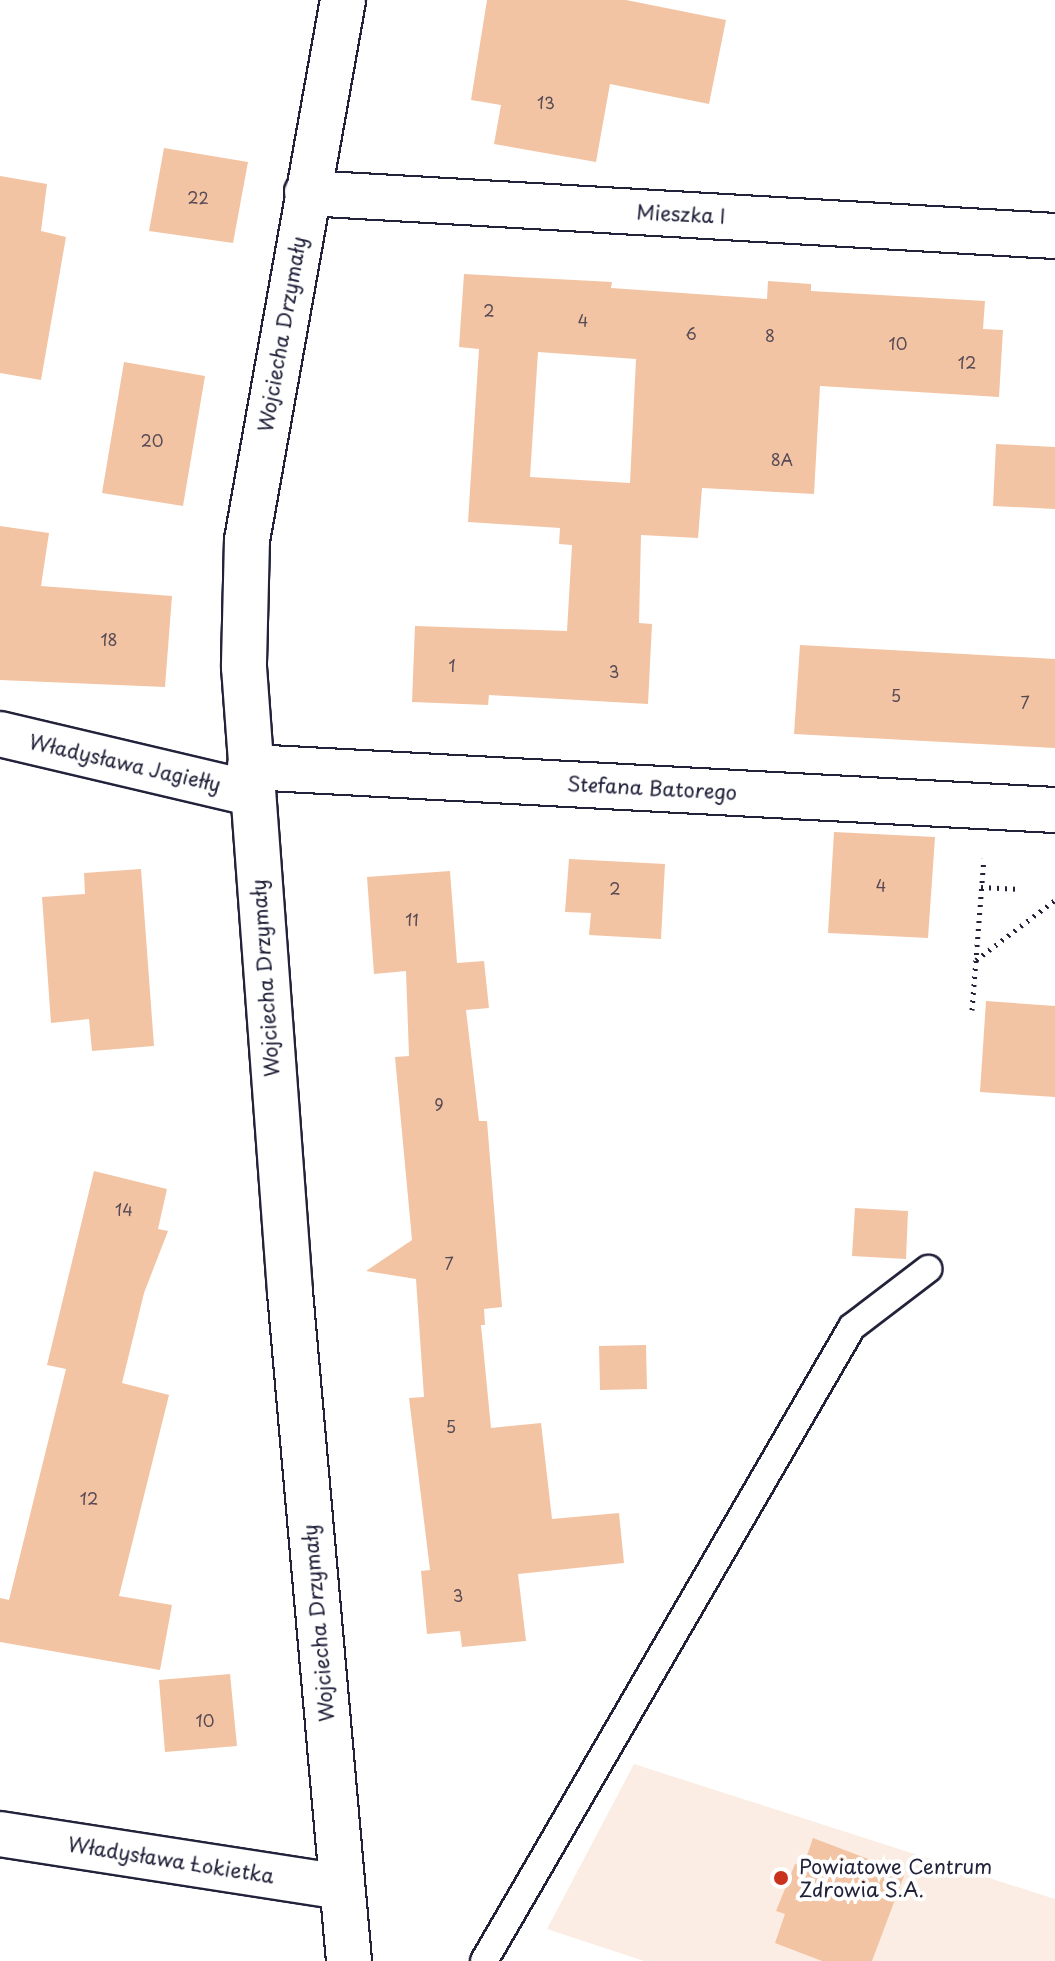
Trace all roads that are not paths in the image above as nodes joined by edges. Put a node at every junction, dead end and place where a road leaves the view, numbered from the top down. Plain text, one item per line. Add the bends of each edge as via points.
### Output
1 (343, 0) edge
2 (307, 193) junction
3 (1055, 236) edge
4 (0, 734) edge
5 (250, 780) junction
6 (1055, 810) edge
7 (928, 1269) dead end
8 (0, 1834) edge
9 (341, 1887) junction
10 (349, 1961) edge
11 (484, 1961) edge

1 - 2 street, Wojciecha Drzymały
2 - 3 street, Mieszka I
2 - 5 street, Wojciecha Drzymały via 247,540 244,667
4 - 5 street, Władysława Jagiełły
5 - 6 street, Stefana Batorego
5 - 9 street, Wojciecha Drzymały
7 - 11 lane via 852,1327
8 - 9 street, Władysława Łokietka
9 - 10 street, Wojciecha Drzymały

